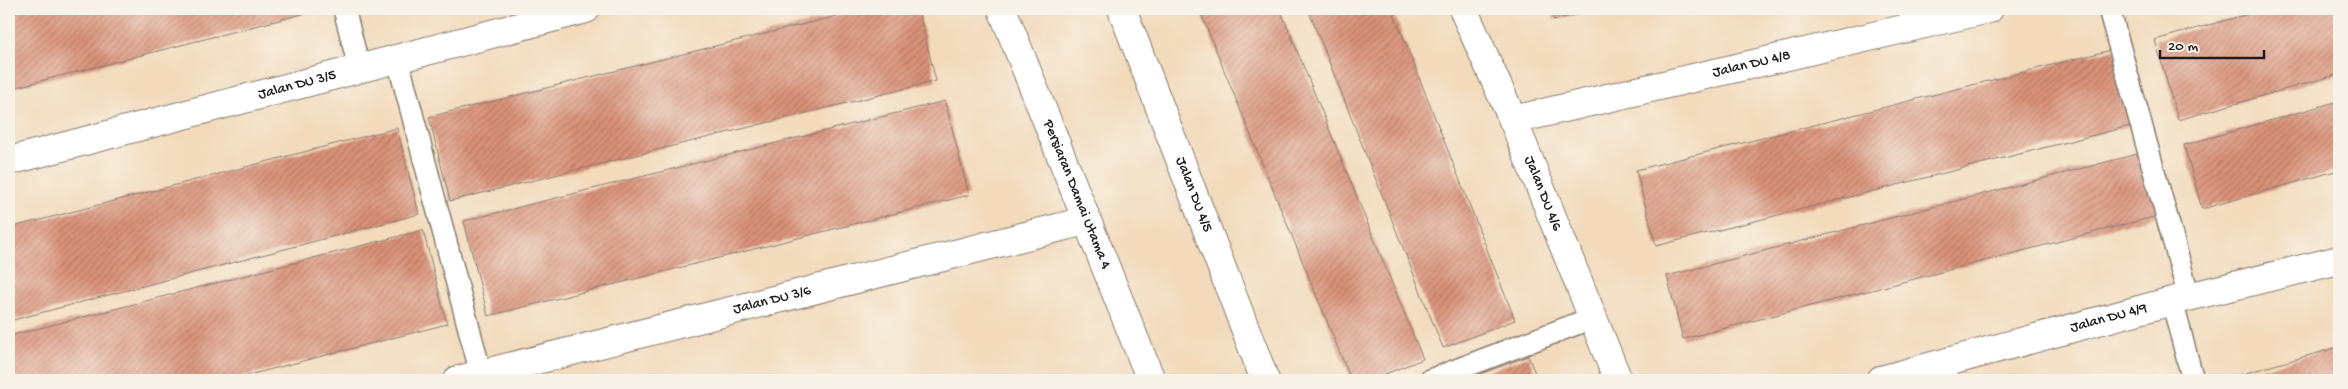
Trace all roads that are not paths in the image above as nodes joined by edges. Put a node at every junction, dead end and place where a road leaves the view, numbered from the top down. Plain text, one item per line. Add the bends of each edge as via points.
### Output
1 (344, 9) edge
2 (586, 9) edge
3 (1002, 9) edge
4 (1122, 9) edge
5 (1463, 9) edge
6 (1989, 9) edge
7 (2109, 9) edge
8 (397, 57) junction
9 (359, 67) junction
10 (1513, 120) junction
11 (9, 161) edge
12 (1085, 222) junction
13 (2339, 260) edge
14 (2180, 299) junction
15 (1592, 318) junction
16 (470, 377) edge
17 (1151, 380) edge
18 (1265, 380) edge
19 (1430, 380) edge
20 (1618, 380) edge
21 (1881, 380) edge
22 (2193, 380) edge

1 - 9 lane
2 - 8 street, Jalan DU 3/5
3 - 12 street, Persiaran Damai Utama 4
4 - 18 street, Jalan DU 4/5
5 - 10 street, Jalan DU 4/6
6 - 10 street, Jalan DU 4/8
7 - 14 lane
8 - 9 street, Jalan DU 3/5
8 - 16 lane
9 - 11 street, Jalan DU 3/5
10 - 15 street, Jalan DU 4/6
12 - 16 street, Jalan DU 3/6
12 - 17 street, Persiaran Damai Utama 4
13 - 14 street, Jalan DU 4/9
14 - 21 street, Jalan DU 4/9
14 - 22 lane
15 - 19 lane
15 - 20 street, Jalan DU 4/6

